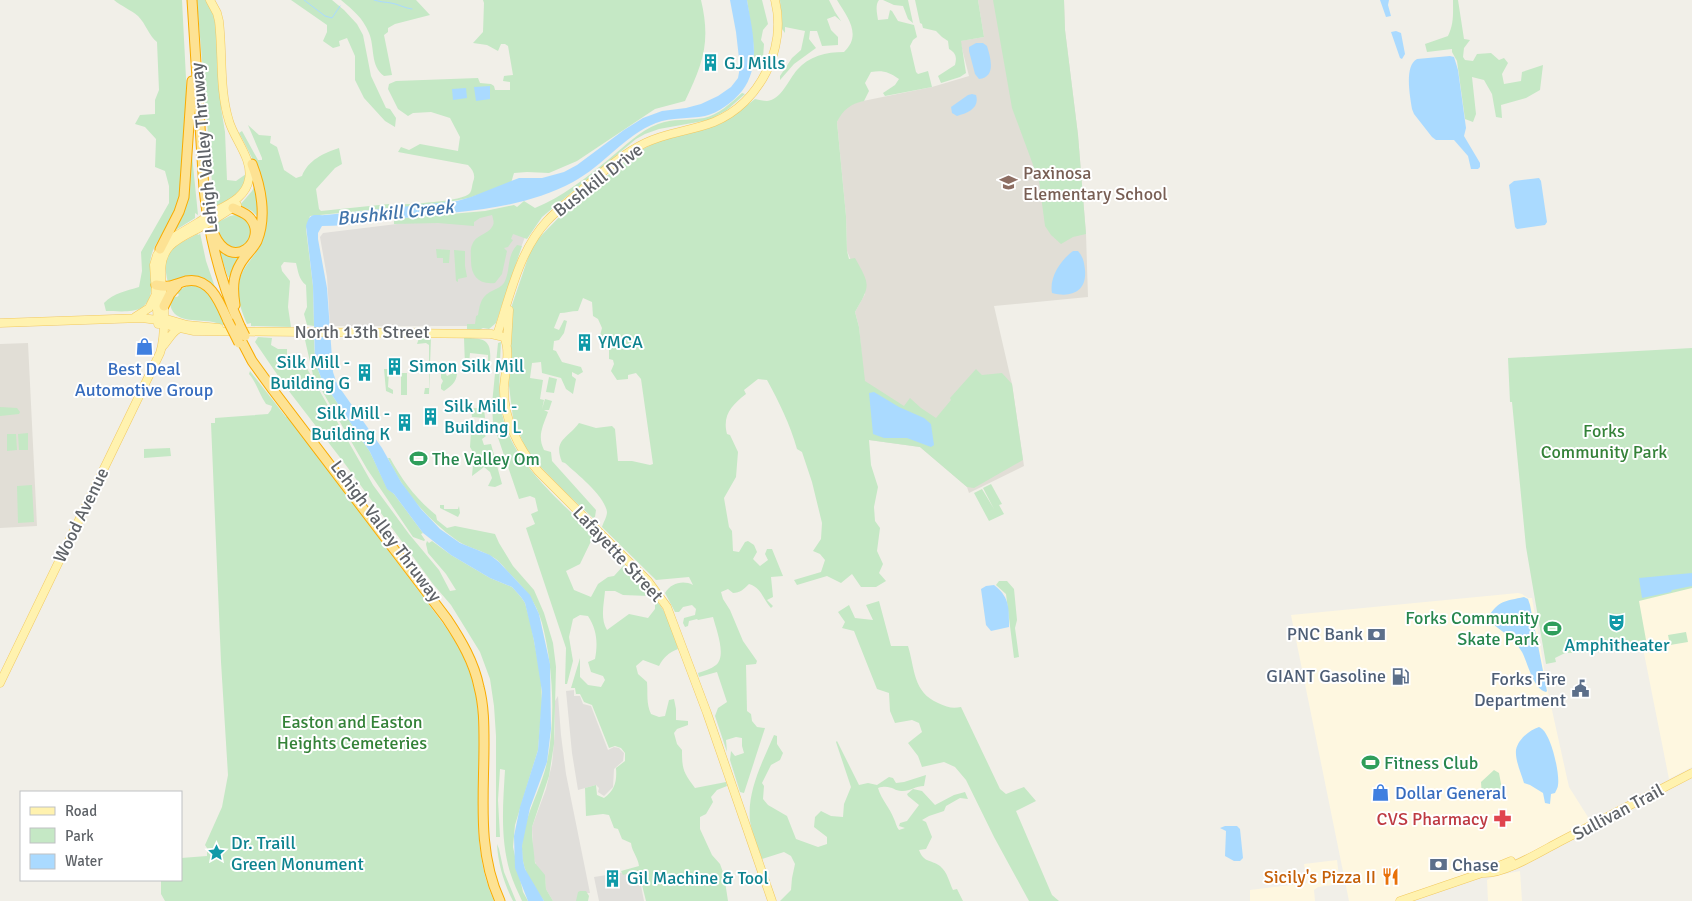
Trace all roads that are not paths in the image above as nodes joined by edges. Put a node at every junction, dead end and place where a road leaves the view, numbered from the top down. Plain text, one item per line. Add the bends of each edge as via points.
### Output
1 (775, 0) edge
2 (213, 1) edge
3 (190, 2) edge
4 (192, 81) junction
5 (244, 153) junction
6 (252, 164) junction
7 (229, 208) junction
8 (207, 220) junction
9 (259, 232) junction
10 (160, 248) junction
11 (182, 283) junction
12 (158, 288) junction
13 (509, 298) junction
14 (164, 306) junction
15 (135, 318) junction
16 (161, 321) junction
17 (0, 323) edge
18 (233, 324) junction
19 (179, 326) junction
20 (498, 335) junction
21 (242, 340) junction
22 (507, 346) junction
23 (162, 347) junction
24 (0, 683) edge
25 (1692, 773) edge
26 (500, 901) edge
27 (506, 901) edge
28 (772, 901) edge
29 (1400, 901) edge

1 - 13 main road, Bushkill Drive via 778,26 775,48 769,66 753,93 738,109 722,118 658,137 633,149 564,205 533,238
2 - 5 main road, Wood Avenue via 219,21 226,111
3 - 4 highway, Lehigh Valley Thruway
3 - 8 highway, Lehigh Valley Thruway
4 - 10 highway via 183,201
4 - 18 highway, Lehigh Valley Thruway via 205,236 217,282
5 - 6 main road, Wood Avenue
5 - 7 main road, Wood Avenue via 249,169 248,184
6 - 7 main road, Wood Avenue via 250,188
6 - 9 highway via 260,194
7 - 8 main road, Wood Avenue
7 - 8 highway via 247,216 255,228 253,242 244,250 231,252 221,247
7 - 9 highway via 252,214
8 - 10 main road, Wood Avenue via 170,238
8 - 12 main road, Wood Avenue via 166,251
8 - 18 highway, Lehigh Valley Thruway
9 - 18 highway via 256,243 235,275
10 - 12 main road, Wood Avenue via 154,262
11 - 12 highway
11 - 14 highway via 173,290
11 - 18 highway via 196,280 208,286
12 - 14 main road, Wood Avenue
12 - 15 main road via 149,308
12 - 16 main road, Wood Avenue
13 - 20 main road, Bushkill Drive
13 - 22 main road, Lafayette Street
14 - 16 main road, Wood Avenue
14 - 19 main road
15 - 16 main road, North 13th Street
15 - 17 main road, North 13th Street
16 - 19 main road, North 13th Street
16 - 23 main road, Wood Avenue
18 - 19 main road, North 13th Street
18 - 20 main road, North 13th Street via 310,332
18 - 21 highway, Lehigh Valley Thruway, bridge
19 - 23 main road
20 - 22 main road via 504,337
21 - 26 highway, Lehigh Valley Thruway via 273,390 460,638 470,658 478,679 483,711 485,854
21 - 27 highway, Lehigh Valley Thruway via 458,627 473,652 484,684 489,716 490,851
22 - 28 main road, Lafayette Street via 506,407 523,451 538,471 648,581 671,614
23 - 24 main road, Wood Avenue
25 - 29 main road, Sullivan Trail via 1533,857

